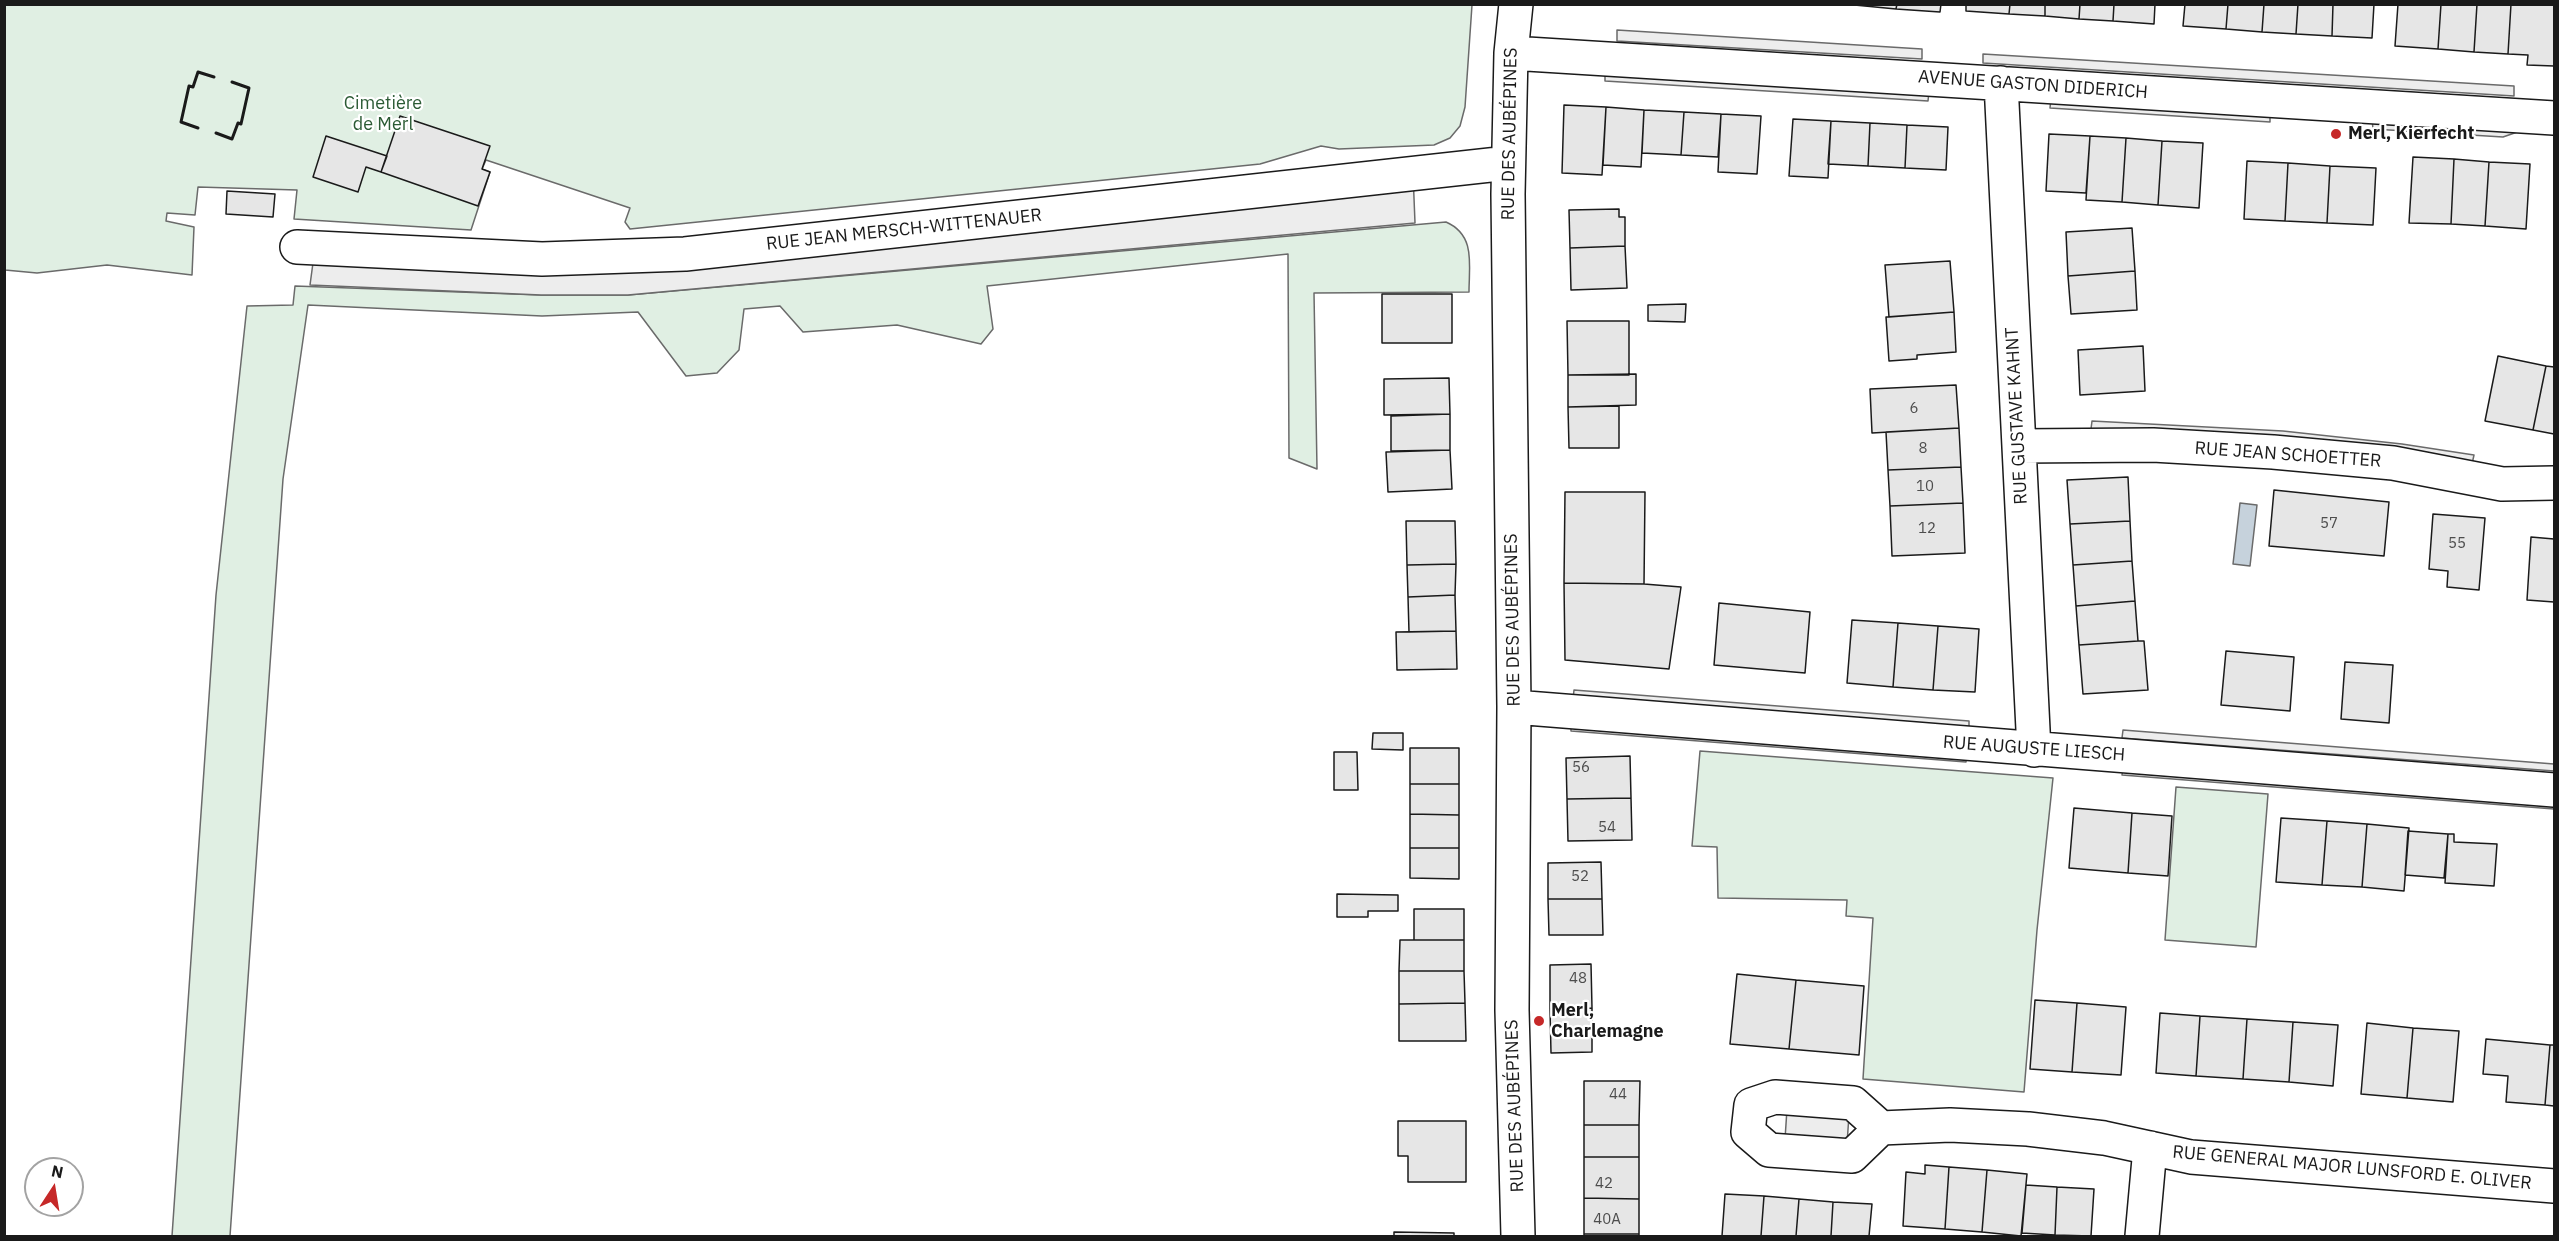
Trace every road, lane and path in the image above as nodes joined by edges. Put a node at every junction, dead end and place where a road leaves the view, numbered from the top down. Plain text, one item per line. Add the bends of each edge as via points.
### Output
1 (1516, 4) edge
2 (1510, 53) junction
3 (2001, 83) junction
4 (2554, 118) edge
5 (1508, 162) junction
6 (297, 247) dead end
7 (2019, 446) junction
8 (2554, 483) edge
9 (1514, 707) junction
10 (2034, 750) junction
11 (2554, 790) edge
12 (1881, 1128) dead end
13 (2150, 1148) junction
14 (2554, 1186) edge
15 (1518, 1236) edge
16 (2142, 1236) edge

1 - 2 street, RUE DES AUBÉPINES
2 - 3 street, AVENUE GASTON DIDERICH
2 - 5 street, RUE DES AUBÉPINES
3 - 4 street, AVENUE GASTON DIDERICH
3 - 7 street, RUE GUSTAVE KAHNT
5 - 6 street, RUE JEAN MERSCH-WITTENAUER via 685,254 542,259
5 - 9 street, RUE DES AUBÉPINES
7 - 8 street, RUE JEAN SCHOETTER via 2153,445 2273,452 2393,463 2502,484
7 - 10 street, RUE GUSTAVE KAHNT
9 - 10 street, RUE AUGUSTE LIESCH
9 - 15 street, RUE DES AUBÉPINES via 1512,1010
10 - 11 street, RUE AUGUSTE LIESCH
12 - 13 street, RUE GENERAL MAJOR LUNSFORD E. OLIVER via 1950,1125 2028,1129
13 - 14 street, RUE GENERAL MAJOR LUNSFORD E. OLIVER via 2191,1157
13 - 16 street, RUE GENERAL MAJOR LUNSFORD E. OLIVER

